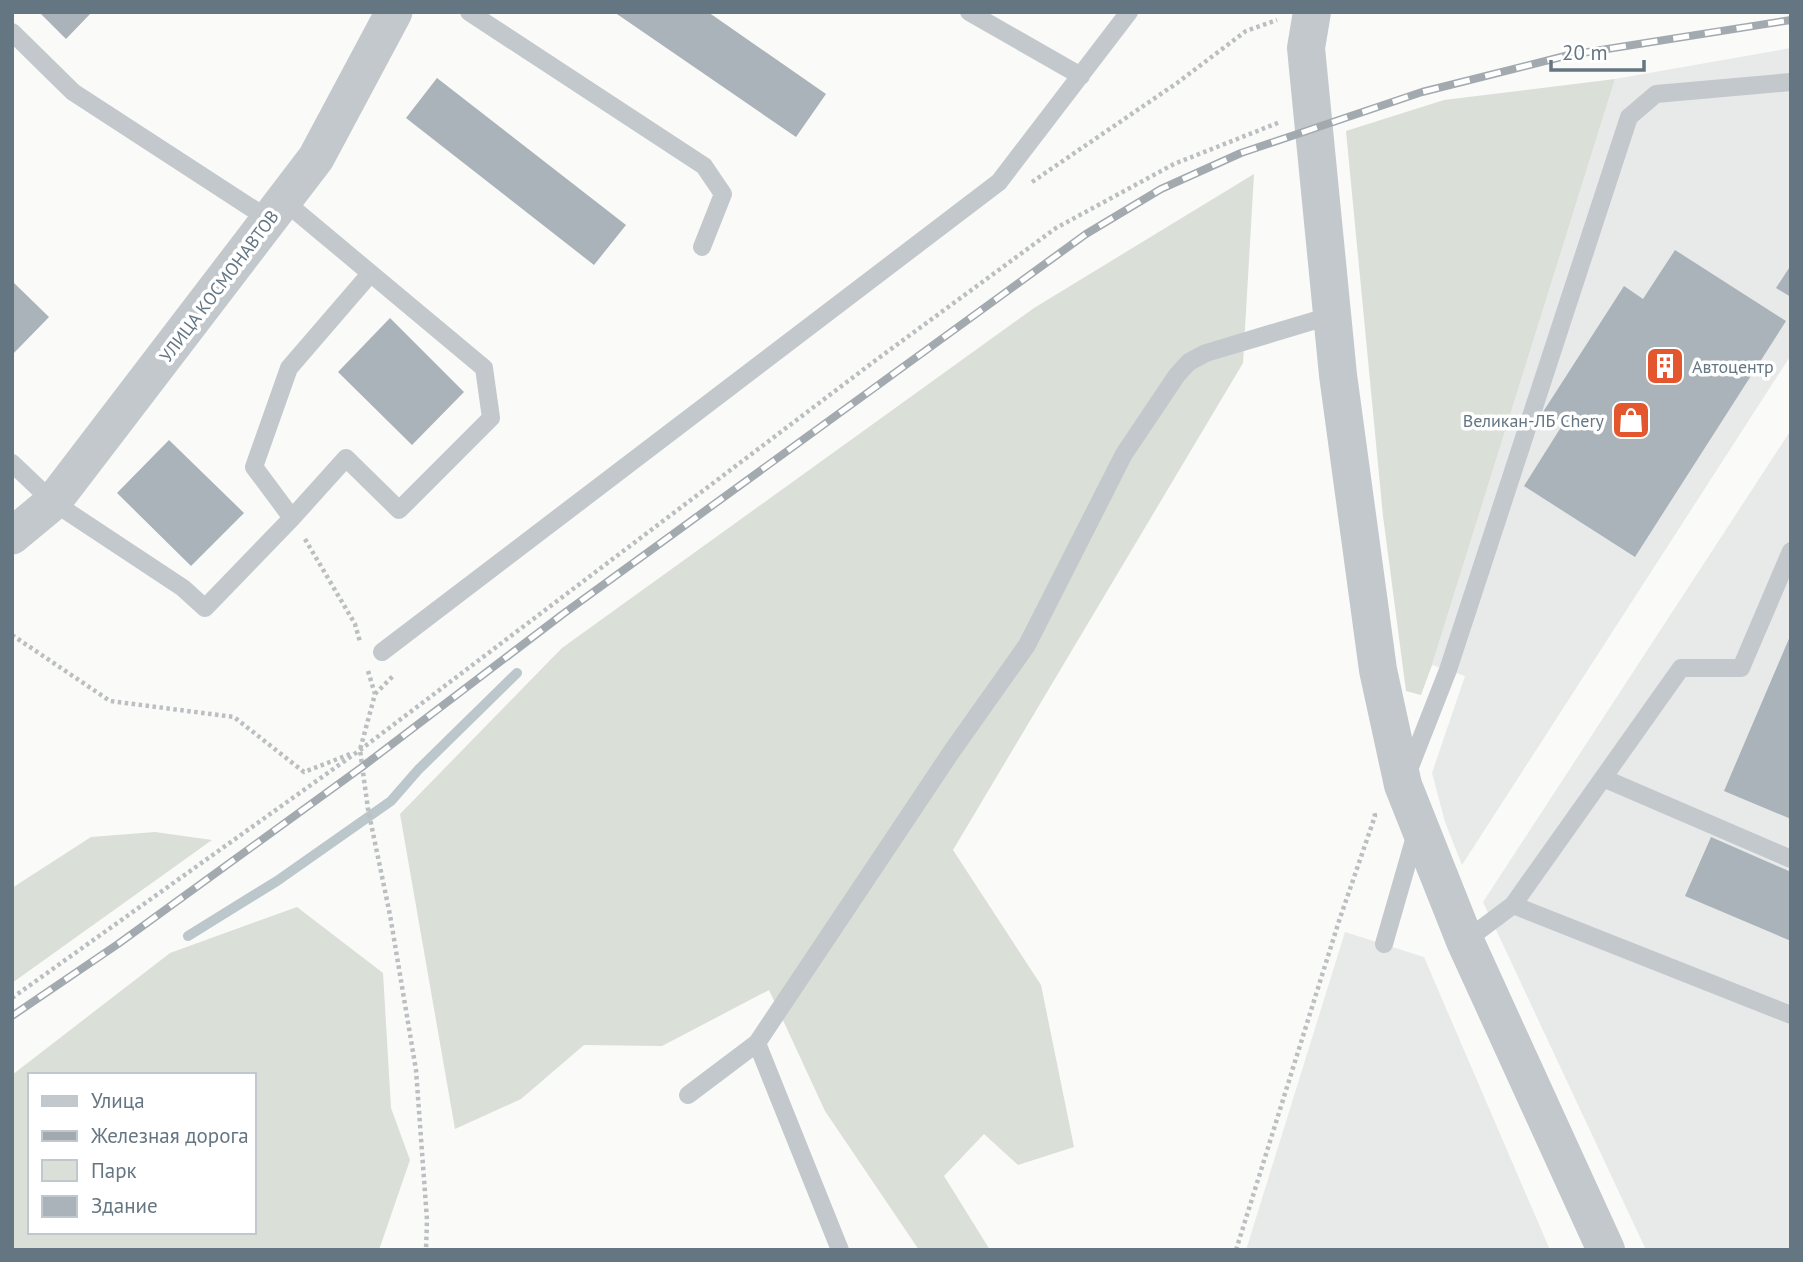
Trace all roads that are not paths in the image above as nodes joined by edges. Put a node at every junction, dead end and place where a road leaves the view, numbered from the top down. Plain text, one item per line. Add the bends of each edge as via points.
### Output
1 (394, 12) edge
2 (469, 12) edge
3 (969, 12) edge
4 (1129, 12) edge
5 (1312, 12) edge
6 (12, 32) edge
7 (1081, 76) junction
8 (1791, 82) edge
9 (277, 211) junction
10 (702, 247) dead end
11 (370, 274) junction
12 (1333, 315) junction
13 (12, 463) edge
14 (53, 502) junction
15 (292, 518) junction
16 (12, 536) edge
17 (1791, 551) edge
18 (383, 652) dead end
19 (1603, 778) junction
20 (1388, 795) junction
21 (1418, 826) junction
22 (1791, 859) edge
23 (1513, 905) junction
24 (1465, 941) junction
25 (1384, 944) dead end
26 (1791, 1015) edge
27 (757, 1043) junction
28 (688, 1095) dead end
29 (840, 1250) edge
30 (1606, 1250) edge

1 - 9 street, УЛИЦА КОСМОНАВТОВ via 316,158
2 - 10 lane via 704,166 723,194
3 - 7 lane
4 - 7 lane
5 - 12 street via 1306,48
6 - 9 lane via 73,92
7 - 18 lane via 999,182
8 - 20 lane via 1656,94 1629,117 1448,670
9 - 11 lane
9 - 14 street, УЛИЦА КОСМОНАВТОВ
11 - 15 lane via 289,368 254,467
11 - 15 lane via 484,368 491,418 399,510 346,458
12 - 20 street via 1378,670
12 - 27 lane via 1206,353 1177,375 1124,454 1027,645
13 - 14 lane
14 - 15 lane via 183,588 205,608
14 - 16 street, УЛИЦА КОСМОНАВТОВ
17 - 19 lane via 1741,668 1681,668
19 - 22 lane
19 - 23 lane
20 - 21 street
21 - 24 street
21 - 25 lane
23 - 24 lane
23 - 26 lane
24 - 30 street
27 - 28 lane
27 - 29 lane

